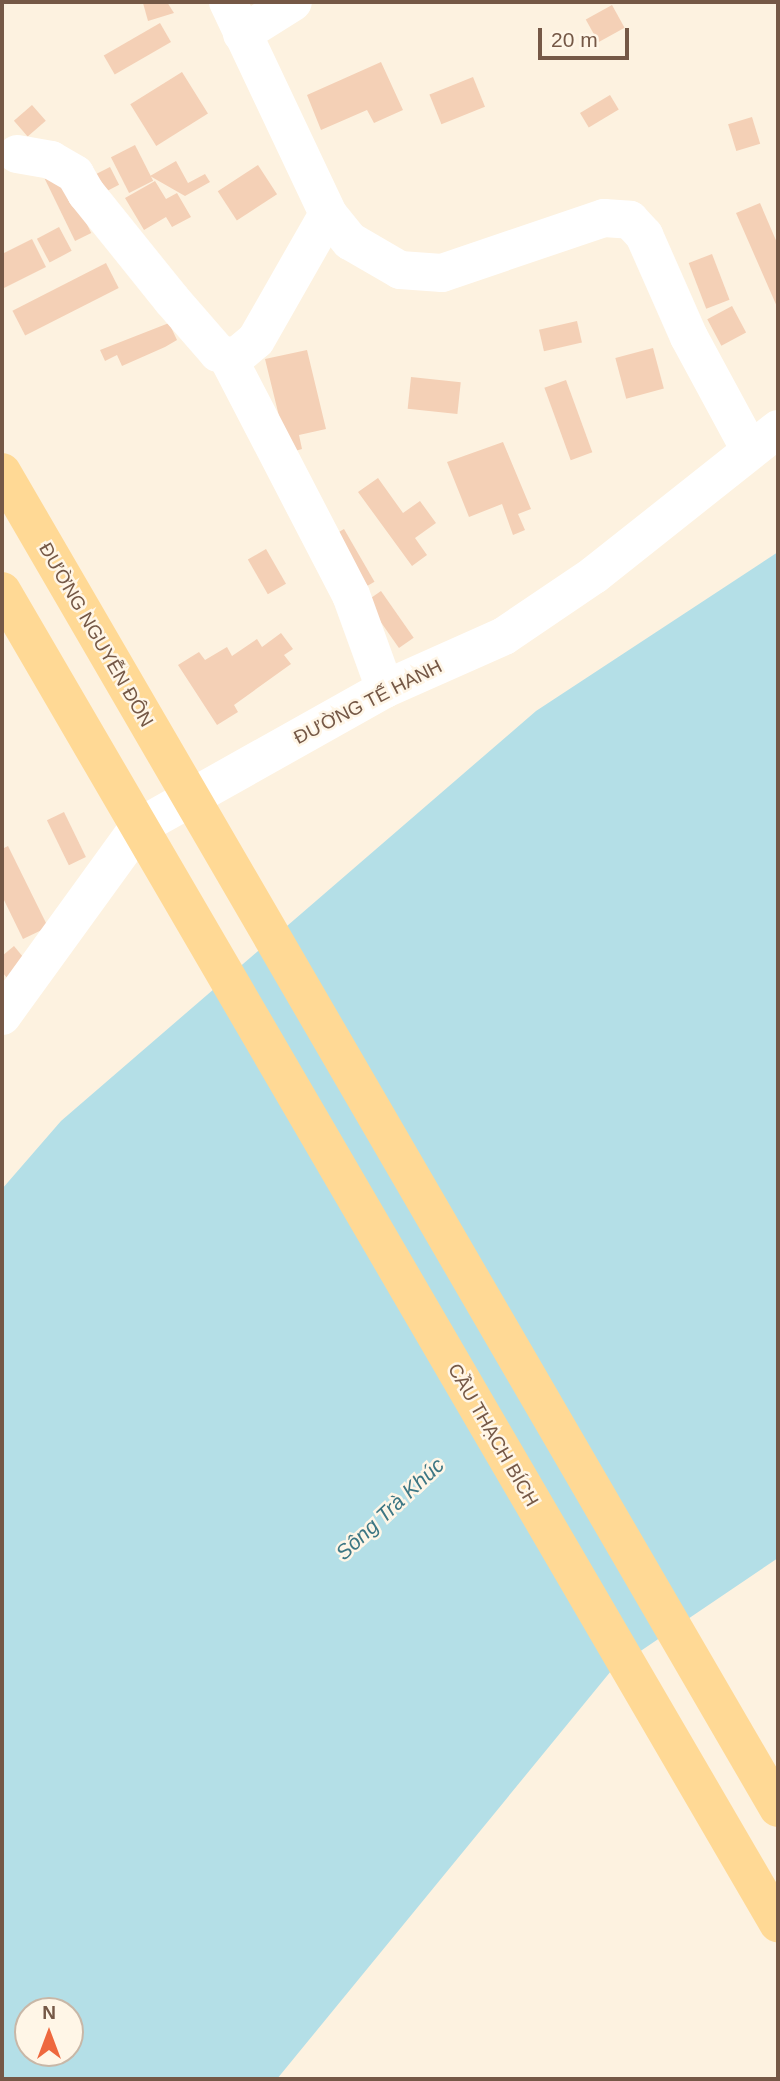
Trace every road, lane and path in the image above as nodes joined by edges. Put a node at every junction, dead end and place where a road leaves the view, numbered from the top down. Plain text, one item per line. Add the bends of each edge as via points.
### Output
1 (293, 2) edge
2 (235, 18) edge
3 (17, 154) dead end
4 (328, 214) junction
5 (227, 356) junction
6 (764, 439) edge
7 (2, 472) edge
8 (2, 591) edge
9 (385, 689) junction
10 (189, 798) junction
11 (139, 827) junction
12 (2, 1016) edge
13 (778, 1808) edge
14 (778, 1923) edge

1 - 2 street
2 - 4 street
3 - 5 street via 51,160 75,174 172,300 218,352
4 - 5 street via 256,340 238,355
4 - 6 street via 350,241 400,270 442,273 604,218 629,220 644,235 690,337
5 - 9 street via 351,595
6 - 9 street, ĐƯỜNG TẾ HANH via 594,575 504,636
7 - 10 main road, ĐƯỜNG NGUYỄN ĐÔN
8 - 11 main road
9 - 10 street, ĐƯỜNG TẾ HANH
10 - 11 street, ĐƯỜNG TẾ HANH
10 - 13 main road, ĐƯỜNG NGUYỄN ĐÔN
11 - 12 street, ĐƯỜNG TẾ HANH
11 - 14 main road, CẦU THẠCH BÍCH

